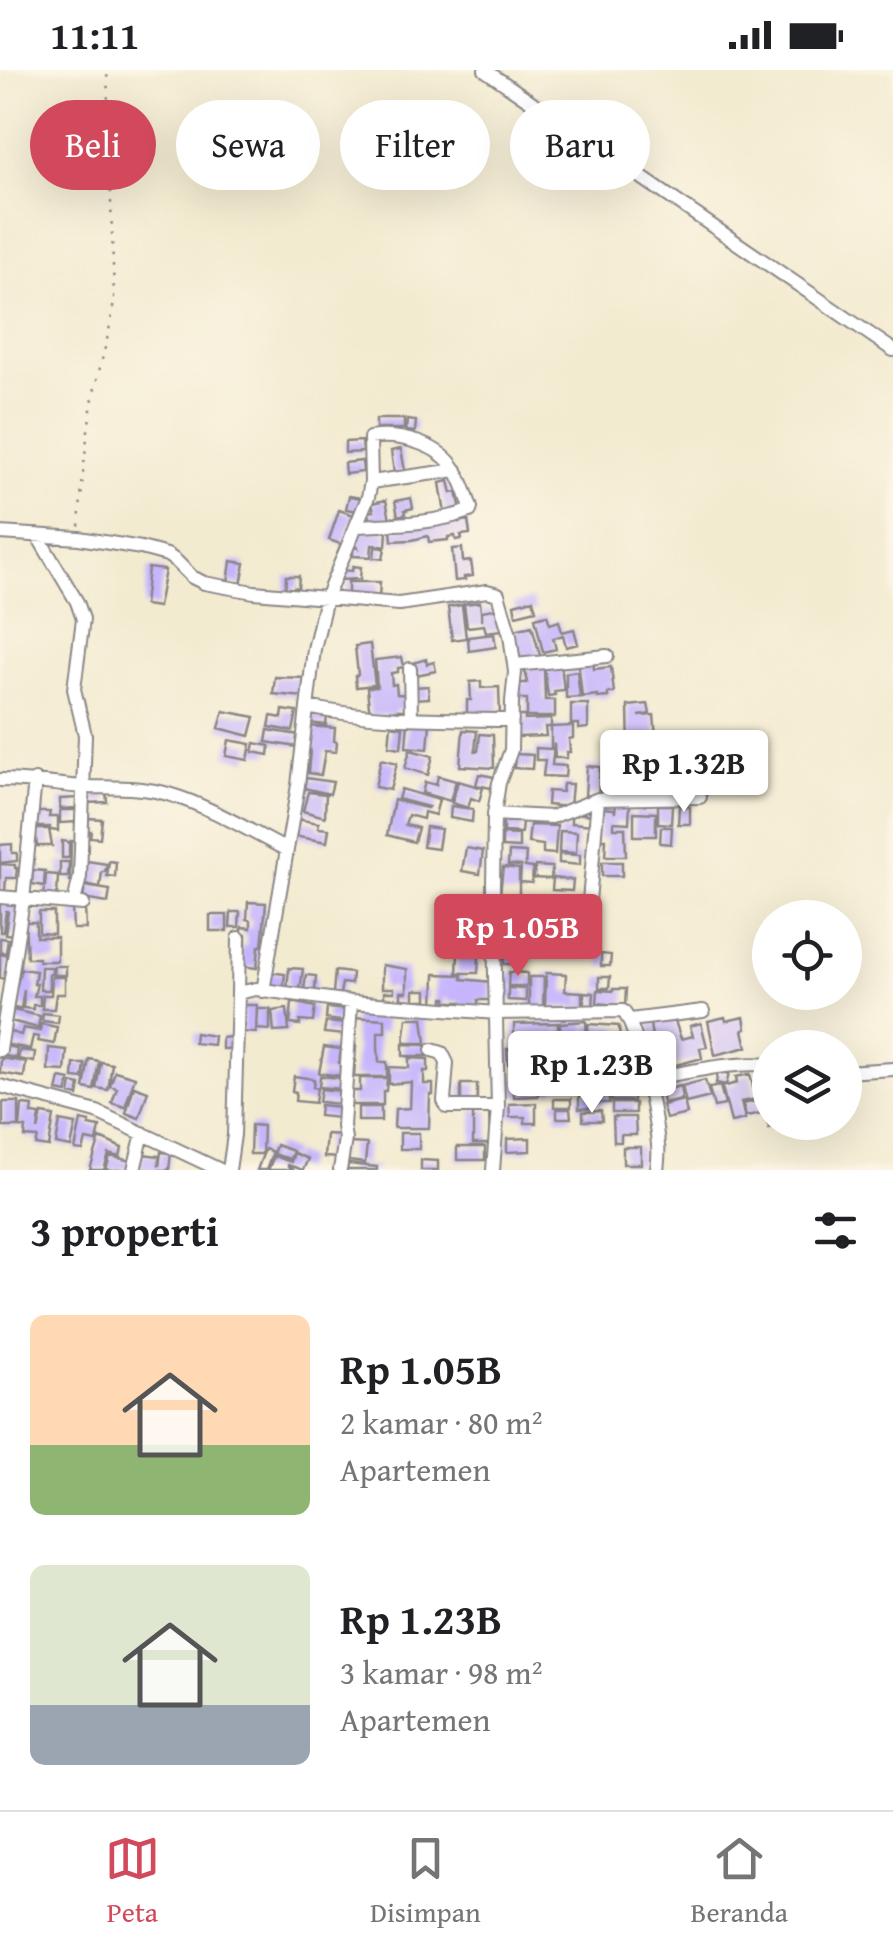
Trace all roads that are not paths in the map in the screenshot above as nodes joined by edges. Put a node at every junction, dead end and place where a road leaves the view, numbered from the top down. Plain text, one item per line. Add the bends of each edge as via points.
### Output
1 (485, 70) edge
2 (893, 350) edge
3 (456, 470) junction
4 (371, 482) junction
5 (357, 526) junction
6 (0, 533) edge
7 (36, 535) junction
8 (326, 598) junction
9 (607, 656) dead end
10 (515, 664) junction
11 (410, 669) dead end
12 (307, 707) junction
13 (412, 718) junction
14 (512, 720) junction
15 (0, 780) edge
16 (35, 780) junction
17 (82, 786) junction
18 (700, 797) dead end
19 (598, 799) junction
20 (494, 814) junction
21 (287, 850) junction
22 (0, 897) edge
23 (22, 900) junction
24 (589, 901) dead end
25 (0, 936) edge
26 (17, 938) junction
27 (239, 938) dead end
28 (264, 991) junction
29 (238, 993) junction
30 (350, 1002) junction
31 (703, 1011) dead end
32 (496, 1013) junction
33 (630, 1020) junction
34 (0, 1050) edge
35 (432, 1050) dead end
36 (752, 1064) edge
37 (893, 1069) edge
38 (862, 1071) edge
39 (645, 1074) junction
40 (0, 1086) edge
41 (569, 1086) dead end
42 (498, 1108) junction
43 (142, 1133) junction
44 (134, 1170) edge
45 (220, 1170) edge
46 (229, 1170) edge
47 (340, 1170) edge
48 (493, 1170) edge
49 (657, 1170) edge

1 - 2 street
3 - 4 street
3 - 4 street via 416,442 370,438
3 - 5 street via 470,512
4 - 5 street
5 - 8 street
6 - 7 street
7 - 8 street via 167,555 204,583
7 - 17 street via 83,614 74,689 85,735
8 - 10 street via 399,604 493,591 500,596
8 - 12 street
9 - 10 street
10 - 14 street
11 - 13 street
12 - 13 street
12 - 21 street
13 - 14 street
14 - 20 street
15 - 16 street
16 - 17 street
16 - 23 street
17 - 21 street via 167,794
17 - 23 street via 78,903
18 - 19 street
19 - 20 street via 556,816
19 - 24 street
20 - 32 street
21 - 28 street
22 - 23 street
23 - 26 street
25 - 26 street
26 - 34 street
27 - 29 street
28 - 29 street
28 - 30 street
29 - 46 street
30 - 32 street
30 - 47 street
31 - 33 street
32 - 33 street via 620,1011
32 - 42 street
33 - 39 street
35 - 42 street via 446,1060 446,1107
36 - 39 street
37 - 38 street
39 - 41 street
39 - 49 street
40 - 43 street via 97,1112
42 - 48 street
43 - 44 street
43 - 45 street

